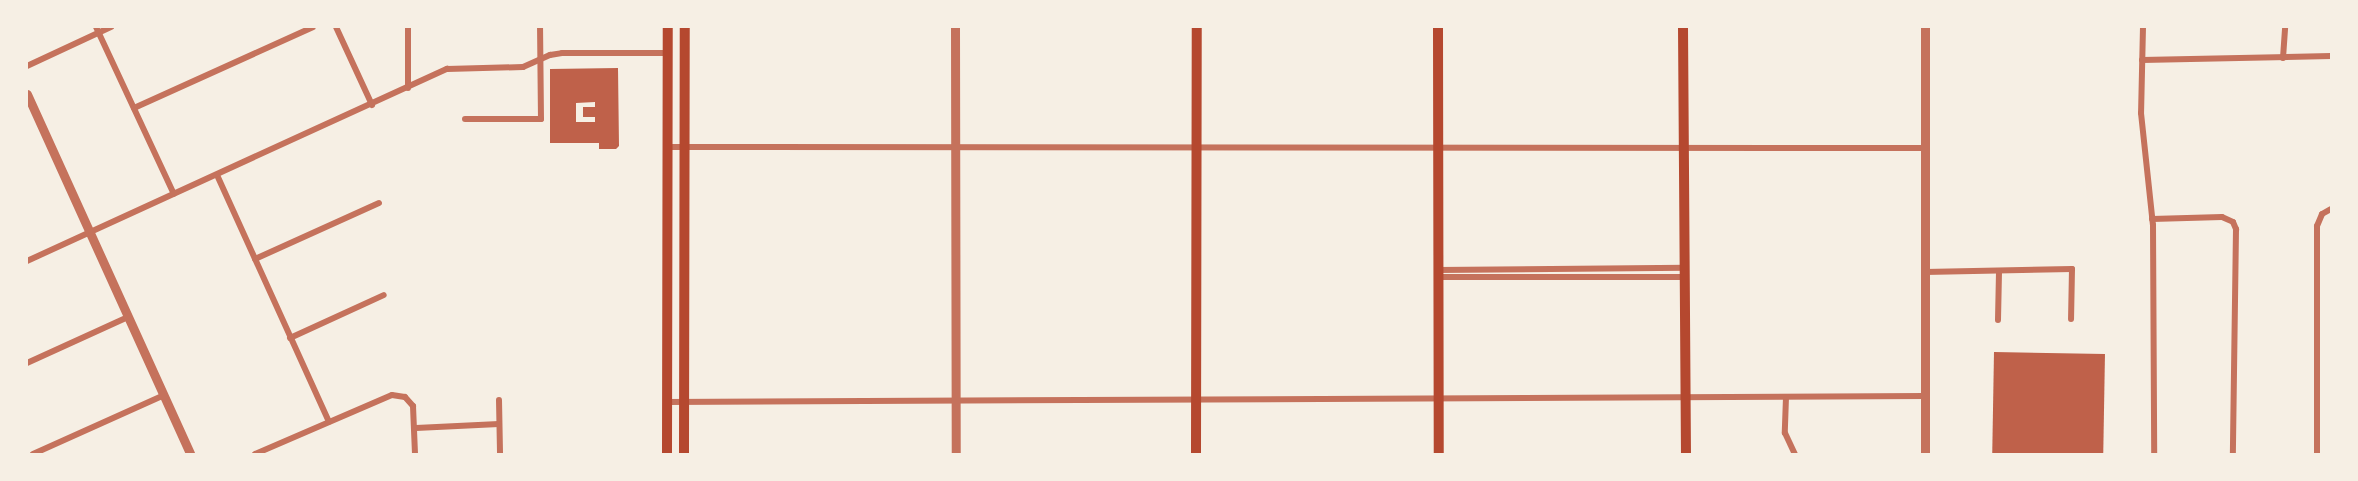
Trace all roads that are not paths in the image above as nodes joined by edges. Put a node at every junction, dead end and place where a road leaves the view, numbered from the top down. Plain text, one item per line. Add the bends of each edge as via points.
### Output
1 (111, 27) edge
2 (313, 27) edge
3 (336, 27) edge
4 (408, 27) edge
5 (540, 27) edge
6 (668, 27) edge
7 (685, 27) edge
8 (955, 27) edge
9 (1197, 27) edge
10 (1438, 27) edge
11 (1683, 27) edge
12 (1925, 27) edge
13 (2143, 27) edge
14 (2284, 27) edge
15 (98, 30) edge
16 (668, 53) junction
17 (2331, 56) edge
18 (2283, 58) junction
19 (540, 60) junction
20 (2142, 60) junction
21 (27, 66) edge
22 (408, 88) junction
23 (27, 94) edge
24 (372, 105) junction
25 (134, 108) junction
26 (465, 119) dead end
27 (668, 147) junction
28 (685, 147) junction
29 (955, 147) junction
30 (1197, 147) junction
31 (1438, 147) junction
32 (1686, 147) junction
33 (1925, 148) junction
34 (217, 175) junction
35 (174, 194) junction
36 (380, 203) dead end
37 (2331, 209) edge
38 (2152, 219) junction
39 (90, 232) junction
40 (255, 259) junction
41 (27, 261) edge
42 (1999, 270) junction
43 (1925, 272) junction
44 (1687, 273) junction
45 (1438, 274) junction
46 (384, 295) dead end
47 (128, 317) junction
48 (2071, 319) dead end
49 (1998, 320) dead end
50 (290, 338) junction
51 (27, 363) edge
52 (164, 395) junction
53 (1925, 396) junction
54 (1786, 397) junction
55 (1686, 398) junction
56 (956, 399) junction
57 (1197, 399) junction
58 (1439, 399) junction
59 (499, 400) dead end
60 (668, 402) junction
61 (684, 402) junction
62 (329, 422) junction
63 (499, 424) junction
64 (416, 428) junction
65 (33, 454) edge
66 (190, 454) edge
67 (255, 454) edge
68 (415, 454) edge
69 (500, 454) edge
70 (667, 454) edge
71 (684, 454) edge
72 (956, 454) edge
73 (1196, 454) edge
74 (1439, 454) edge
75 (1686, 454) edge
76 (1795, 454) edge
77 (1925, 454) edge
78 (2154, 454) edge
79 (2233, 454) edge
80 (2317, 454) edge

1 - 15 street
2 - 25 street
3 - 24 street
4 - 22 street
5 - 19 street
6 - 16 main road
7 - 28 main road
8 - 29 street
9 - 30 main road
10 - 31 main road
11 - 32 main road
12 - 33 street
13 - 20 street
14 - 18 street
15 - 21 street
15 - 25 street
16 - 19 street via 562,53
16 - 27 main road
17 - 18 street
18 - 20 street
19 - 22 street via 523,67 451,68
19 - 26 street via 541,119
20 - 38 street via 2141,113
22 - 24 street
23 - 39 street
24 - 34 street
25 - 35 street
27 - 28 street
27 - 60 main road
28 - 29 street
28 - 61 main road
29 - 30 street
29 - 56 street
30 - 31 street
30 - 57 main road
31 - 32 street
31 - 45 main road
32 - 33 street
32 - 44 main road
33 - 43 street
34 - 35 street
34 - 40 street
35 - 39 street
36 - 40 street
37 - 80 street via 2322,214 2318,226
38 - 78 street
38 - 79 street via 2222,218 2233,222 2236,229
39 - 41 street
39 - 47 street
40 - 50 street
42 - 43 street
42 - 48 street via 2072,268
42 - 49 street
43 - 53 street
44 - 45 street
44 - 55 main road
45 - 58 main road
46 - 50 street
47 - 51 street
47 - 52 street
50 - 62 street
52 - 65 street
52 - 66 street
53 - 54 street
53 - 77 street
54 - 55 street
54 - 76 street via 1785,434
55 - 58 street
55 - 75 main road
56 - 57 street
56 - 61 street
56 - 72 street
57 - 58 street
57 - 73 main road
58 - 74 main road
59 - 63 street
60 - 61 street
60 - 70 main road
61 - 71 main road
62 - 64 street via 387,396 398,395 410,400
62 - 67 street
63 - 64 street
63 - 69 street
64 - 68 street

